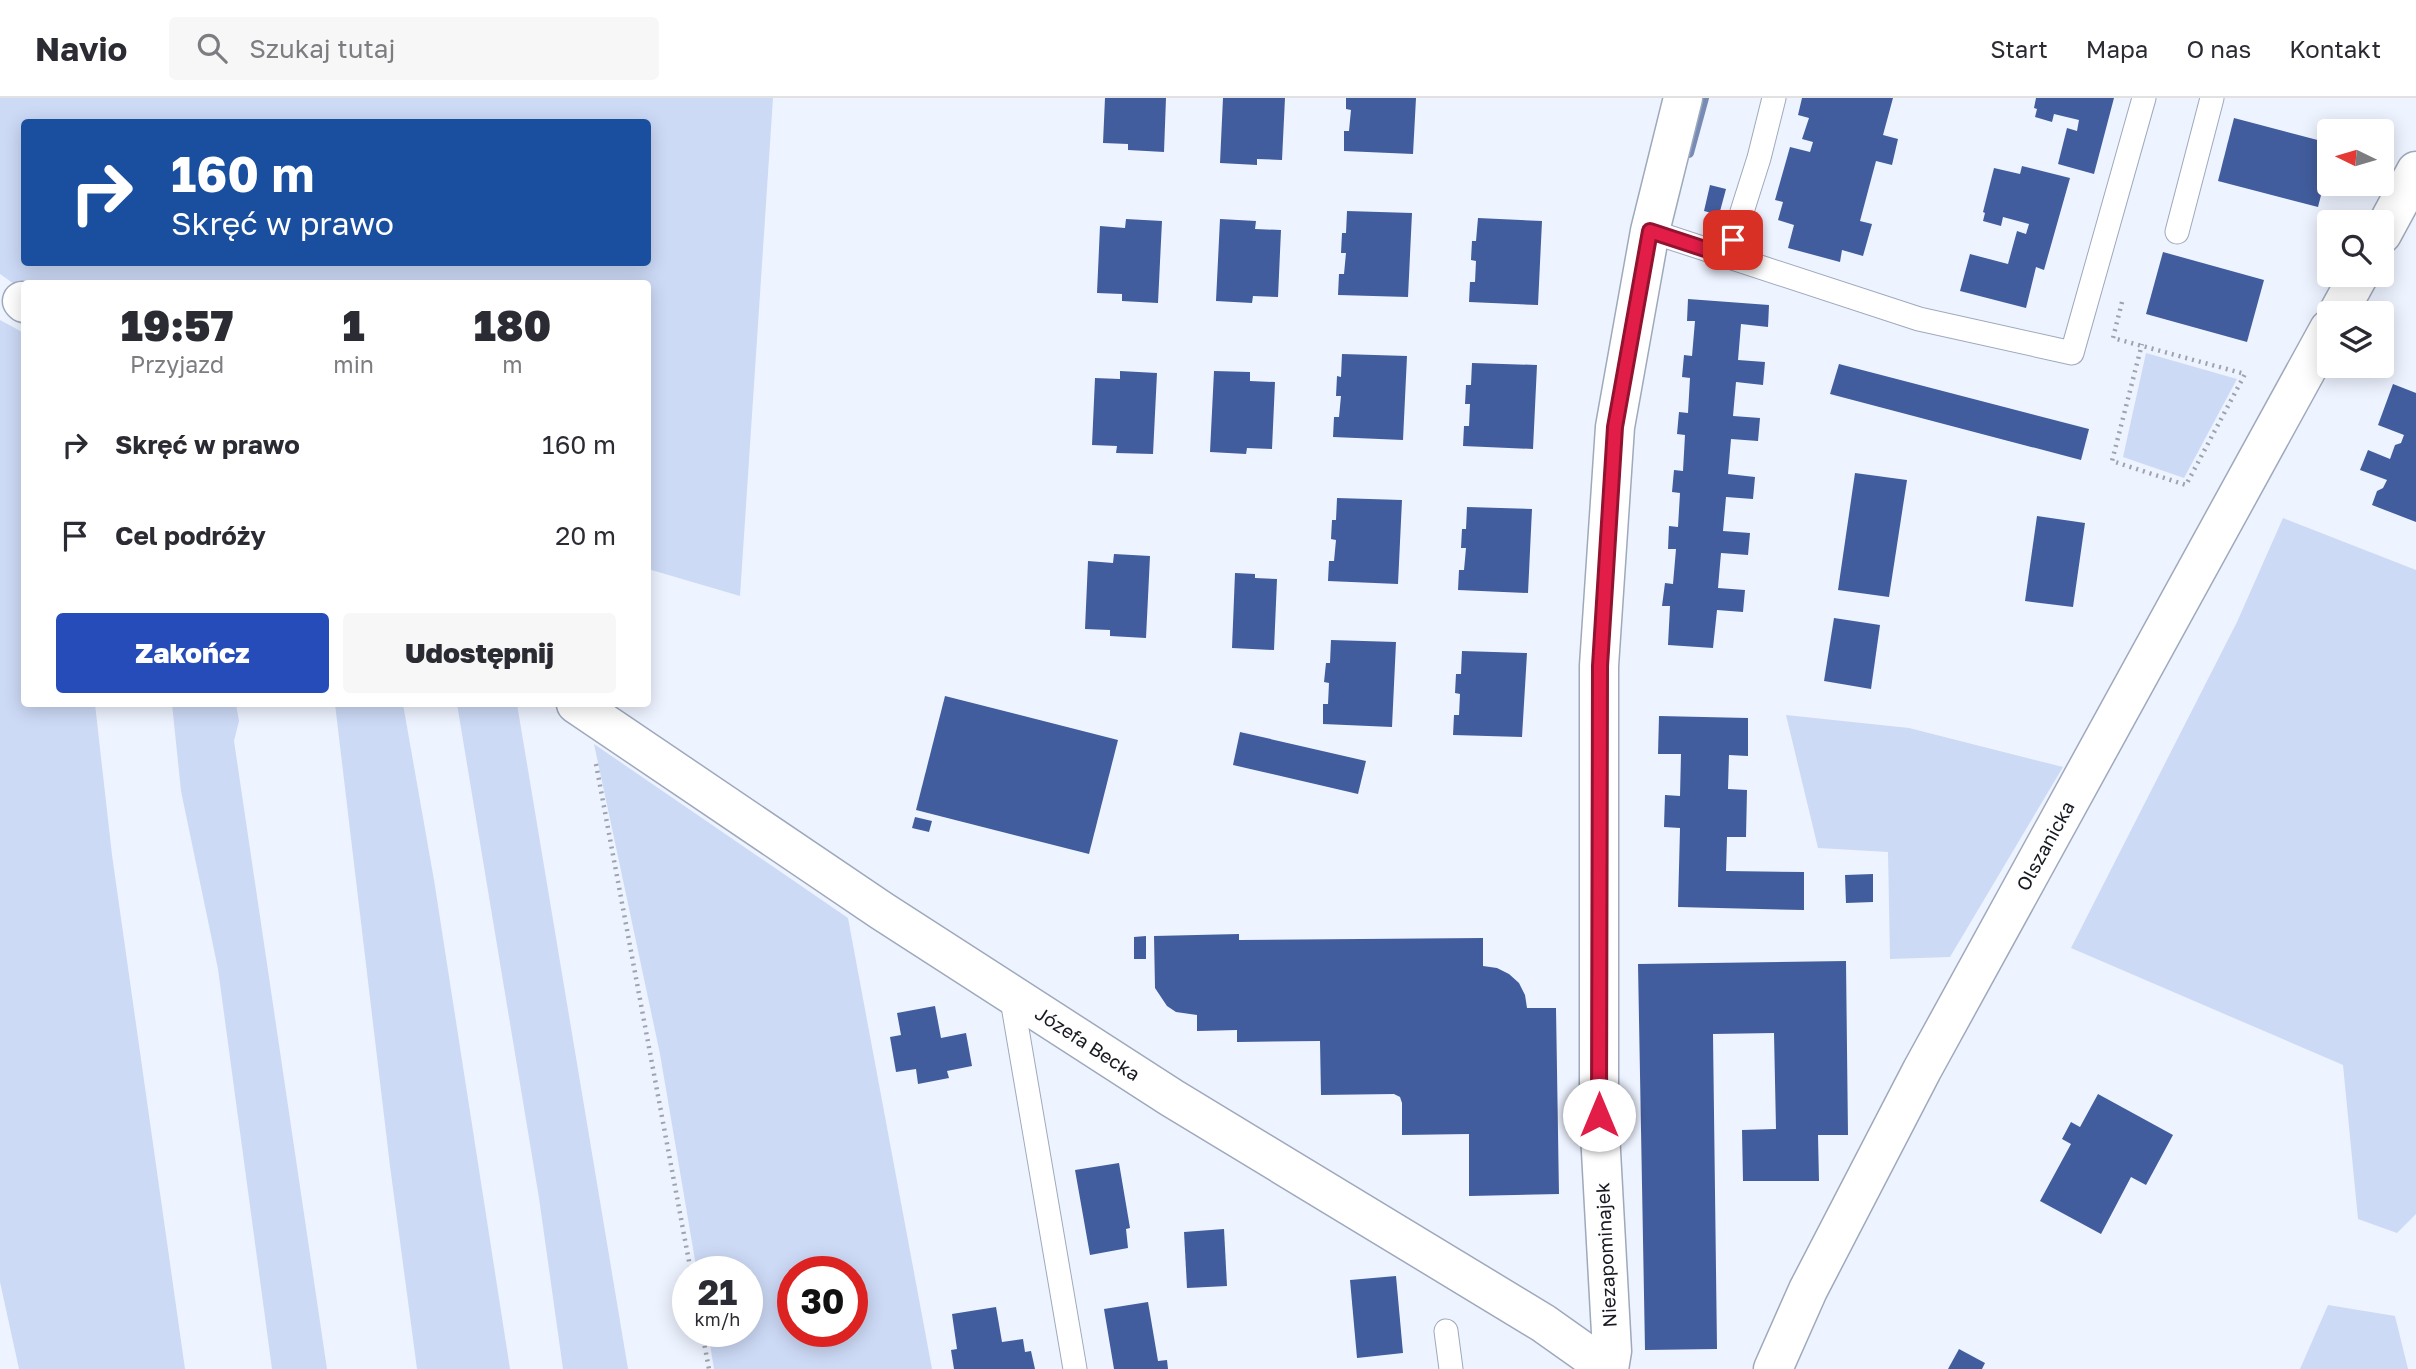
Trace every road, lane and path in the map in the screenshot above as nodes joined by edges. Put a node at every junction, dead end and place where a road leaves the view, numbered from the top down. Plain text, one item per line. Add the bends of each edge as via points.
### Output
1 (1683, 98) edge
2 (1774, 98) edge
3 (2144, 98) edge
4 (2212, 98) edge
5 (2416, 171) edge
6 (2394, 212) edge
7 (1650, 231) junction
8 (2177, 233) dead end
9 (1708, 250) junction
10 (2122, 300) dead end
11 (2142, 344) junction
12 (2317, 351) edge
13 (581, 707) edge
14 (1011, 994) junction
15 (688, 1256) edge
16 (1447, 1331) dead end
17 (705, 1347) edge
18 (709, 1369) edge
19 (1075, 1369) edge
20 (1451, 1369) edge
21 (1609, 1369) edge
22 (1773, 1369) edge

1 - 7 street, Niezapominajek
2 - 9 lane via 1733,240
3 - 9 lane via 2072,353 1919,319
4 - 8 lane
5 - 6 street
7 - 9 lane
7 - 21 street, Niezapominajek via 1615,427 1600,666 1599,1115 1612,1351
10 - 11 path via 2113,338
11 - 11 path via 2245,374 2186,485 2112,461
12 - 22 street, Olszanicka via 1916,1082 1808,1290
13 - 14 street, Józefa Becka
13 - 15 path
14 - 19 lane
14 - 21 street, Józefa Becka via 1172,1098 1543,1323
16 - 20 lane
17 - 18 path

